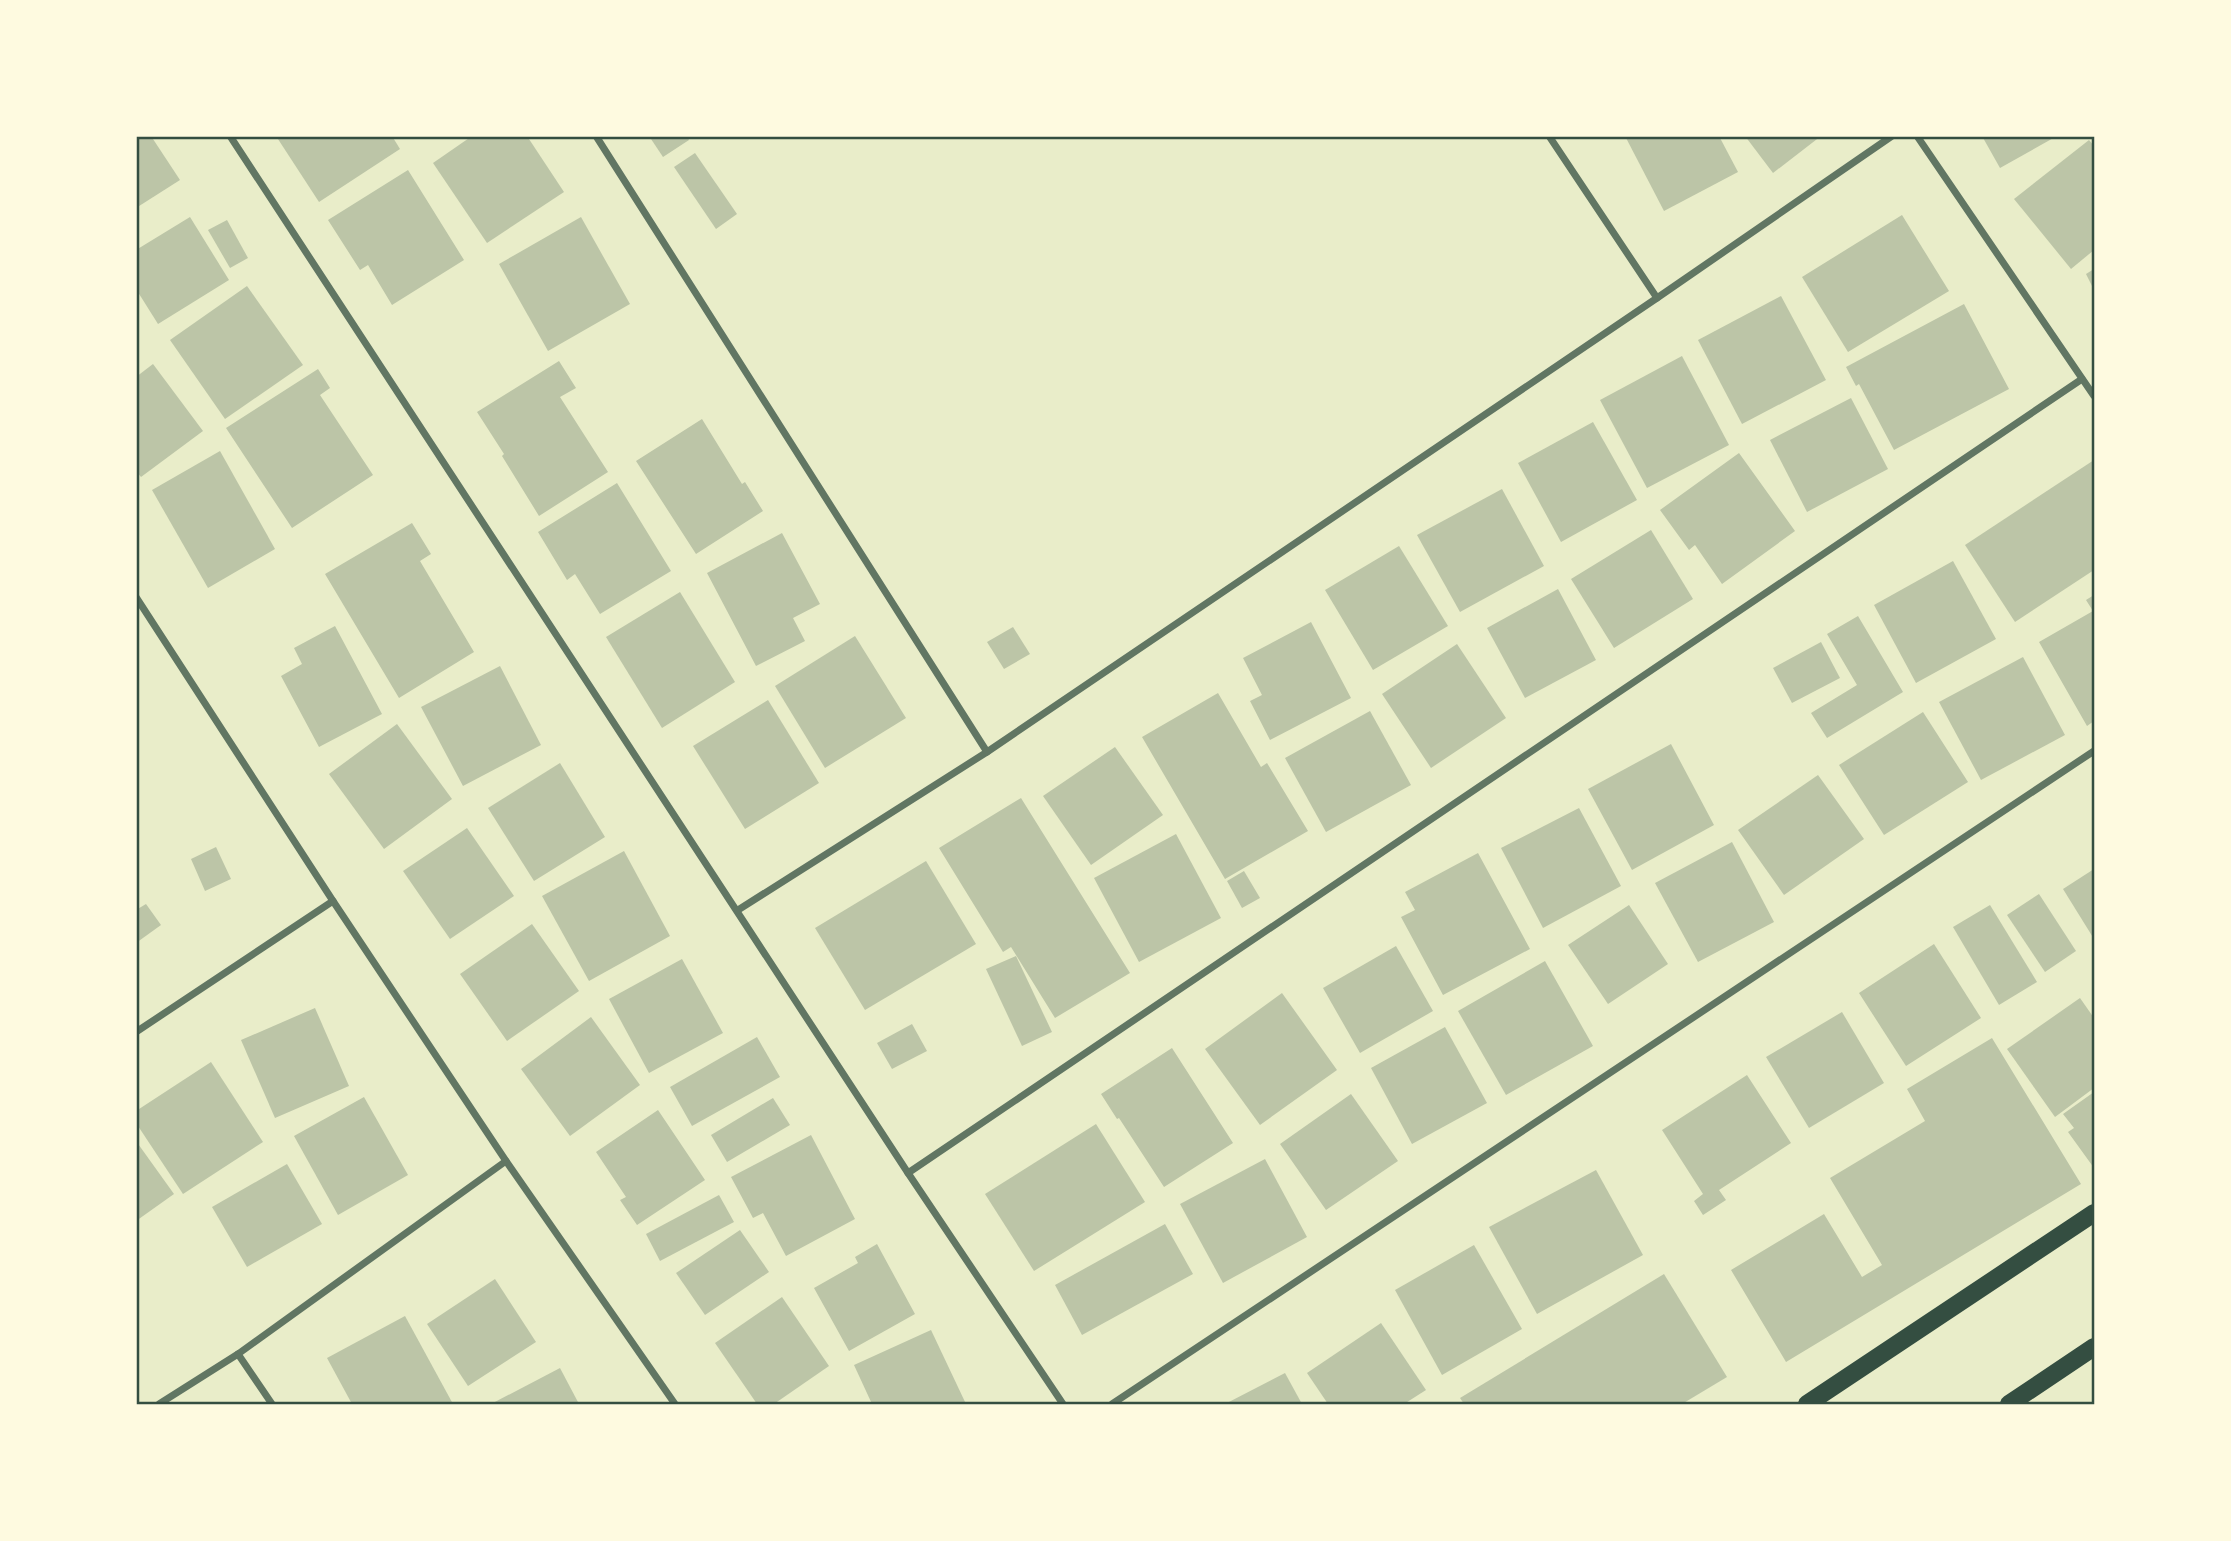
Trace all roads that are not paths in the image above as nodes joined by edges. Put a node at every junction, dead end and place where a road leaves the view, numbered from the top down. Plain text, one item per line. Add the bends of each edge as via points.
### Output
1 (230, 136) edge
2 (596, 136) edge
3 (1549, 136) edge
4 (1892, 136) edge
5 (1917, 136) edge
6 (1657, 298) junction
7 (2082, 379) junction
8 (2095, 396) edge
9 (136, 597) edge
10 (2095, 751) edge
11 (987, 752) junction
12 (333, 901) junction
13 (738, 910) junction
14 (136, 1032) edge
15 (506, 1161) junction
16 (908, 1173) junction
17 (2095, 1213) edge
18 (2095, 1347) edge
19 (238, 1354) junction
20 (159, 1405) edge
21 (272, 1405) edge
22 (675, 1405) edge
23 (1063, 1405) edge
24 (1112, 1405) edge
25 (1807, 1405) edge
26 (2009, 1405) edge

1 - 13 street
2 - 11 street
3 - 6 street
4 - 6 street
5 - 7 street
6 - 11 street
7 - 8 street
7 - 16 street
9 - 12 street
10 - 24 street
11 - 13 street
12 - 14 street
12 - 15 street
13 - 16 street
15 - 19 street
15 - 22 street
16 - 23 street
17 - 25 main road
18 - 26 main road
19 - 20 street
19 - 21 street

